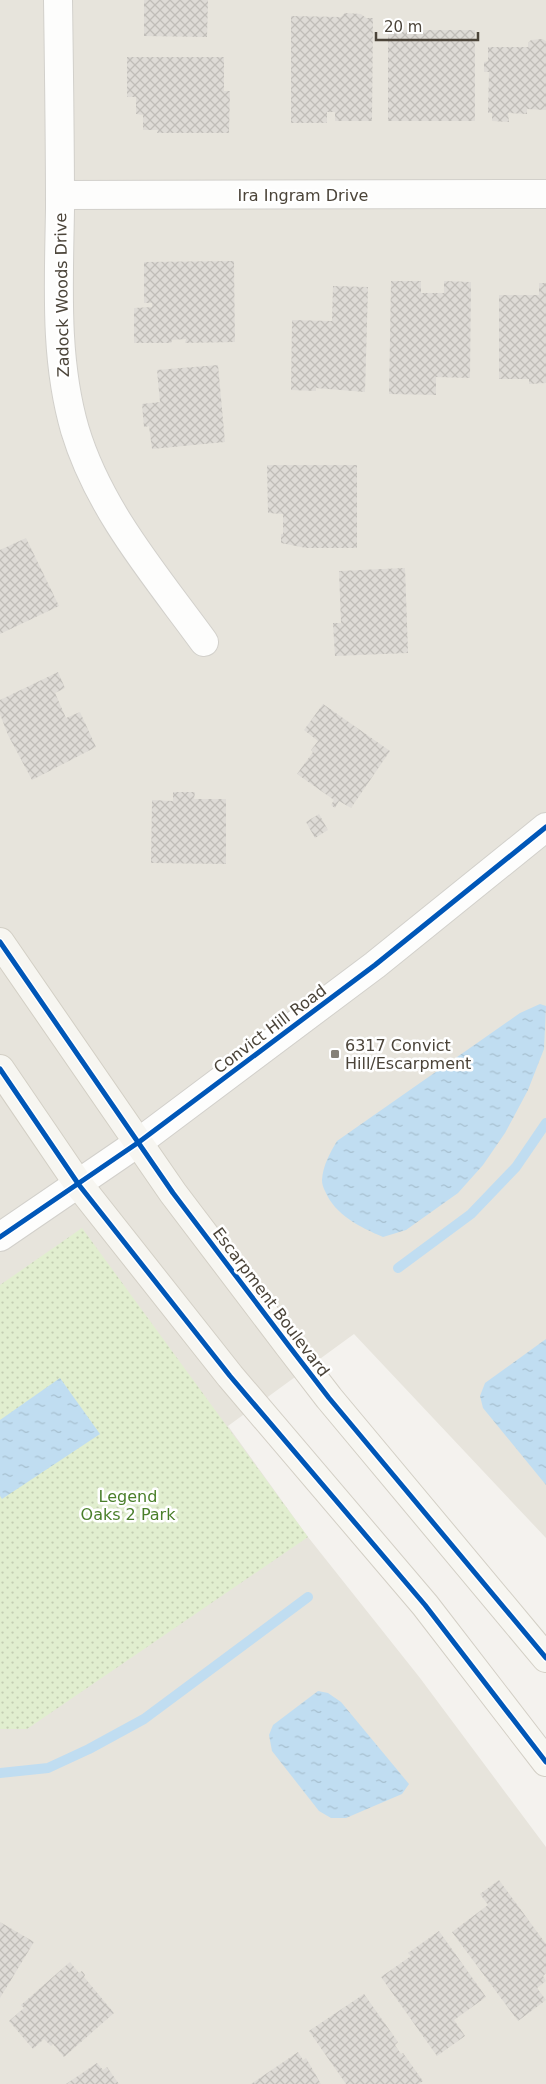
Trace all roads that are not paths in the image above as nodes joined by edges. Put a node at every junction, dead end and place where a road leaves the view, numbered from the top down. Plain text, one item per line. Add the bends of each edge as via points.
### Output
1 (58, 0) edge
2 (546, 194) edge
3 (60, 195) junction
4 (204, 642) dead end
5 (546, 827) edge
6 (0, 942) edge
7 (0, 1069) edge
8 (139, 1142) junction
9 (79, 1185) junction
10 (0, 1237) edge
11 (546, 1658) edge
12 (546, 1762) edge

1 - 3 street, Zadock Woods Drive
2 - 3 street, Ira Ingram Drive
3 - 4 street, Zadock Woods Drive via 61,357 75,431 110,510
5 - 8 street, Convict Hill Road via 375,966
6 - 8 main road, Escarpment Boulevard
7 - 9 main road
8 - 9 street, Convict Hill Road
8 - 11 main road, Escarpment Boulevard via 173,1193 329,1398
9 - 10 street, Convict Hill Road
9 - 12 main road via 230,1376 425,1605

